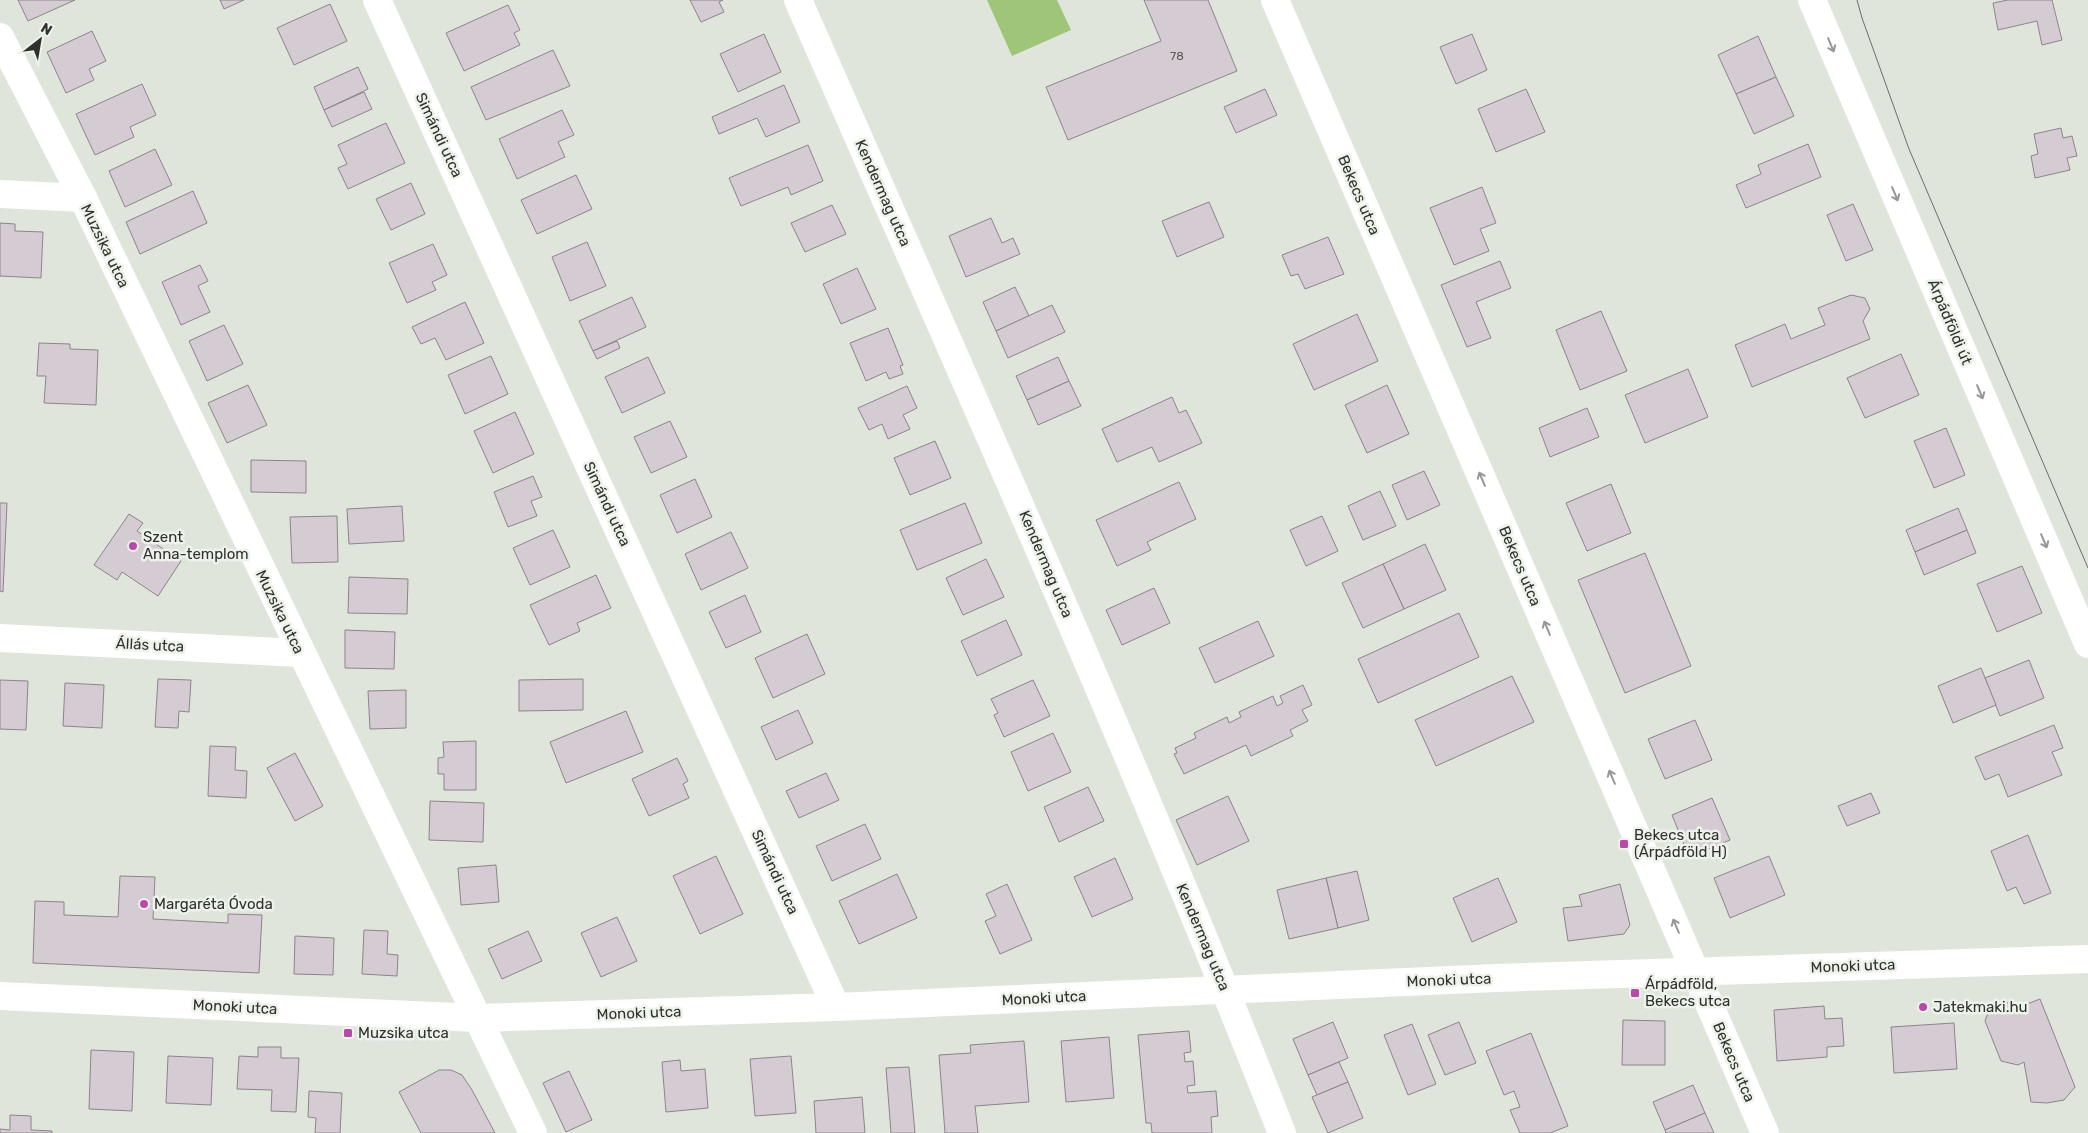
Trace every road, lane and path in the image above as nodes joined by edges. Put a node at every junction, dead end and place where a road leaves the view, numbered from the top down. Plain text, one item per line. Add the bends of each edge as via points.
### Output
1 (377, 0) edge
2 (798, 0) edge
3 (1275, 0) edge
4 (1812, 0) edge
5 (0, 37) edge
6 (0, 194) edge
7 (82, 198) junction
8 (0, 638) edge
9 (2088, 644) edge
10 (300, 653) junction
11 (2088, 959) edge
12 (1696, 971) junction
13 (1225, 990) junction
14 (0, 996) edge
15 (836, 1007) junction
16 (477, 1018) junction
17 (533, 1133) edge
18 (1282, 1133) edge
19 (1764, 1133) edge

1 - 15 street, Simándi utca
2 - 13 street, Kendermag utca via 1049,570
12 -> 3 street, Bekecs utca
4 -> 9 street, Árpádföldi út
5 - 7 street, Muzsika utca
6 - 7 street
7 - 10 street, Muzsika utca
8 - 10 street, Állás utca
10 - 16 street, Muzsika utca
11 - 12 street, Monoki utca
12 - 13 street, Monoki utca
12 - 19 street, Bekecs utca
13 - 15 street, Monoki utca
13 - 18 street, Kendermag utca
14 - 16 street, Monoki utca
15 - 16 street, Monoki utca
16 - 17 street, Muzsika utca

